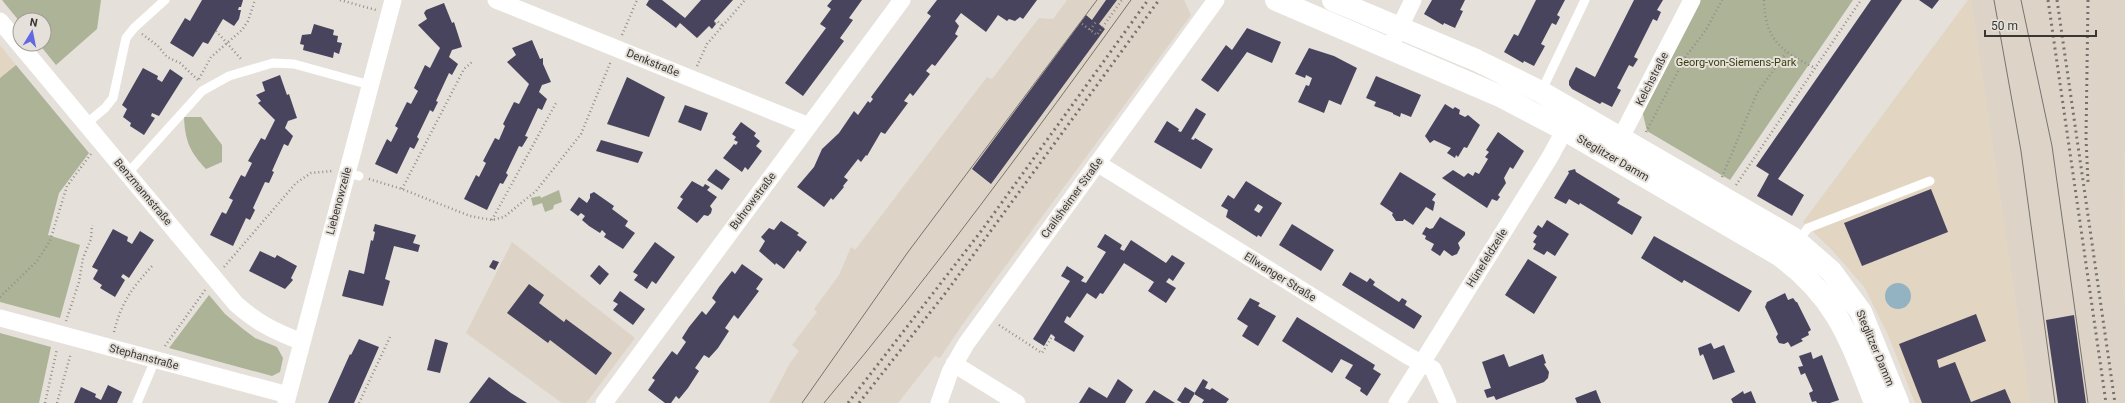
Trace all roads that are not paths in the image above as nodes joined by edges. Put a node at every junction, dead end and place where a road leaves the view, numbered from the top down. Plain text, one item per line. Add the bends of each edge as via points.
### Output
1 (165, 0) edge
2 (393, 0) edge
3 (496, 0) edge
4 (902, 0) edge
5 (1216, 0) edge
6 (1276, 0) edge
7 (1333, 0) edge
8 (1413, 0) edge
9 (1585, 0) edge
10 (1692, 0) edge
11 (0, 21) edge
12 (1398, 28) junction
13 (1390, 48) junction
14 (370, 85) junction
15 (1541, 92) junction
16 (1575, 112) junction
17 (86, 124) junction
18 (809, 126) junction
19 (1565, 130) junction
20 (1621, 138) junction
21 (1610, 157) junction
22 (1097, 164) junction
23 (127, 174) junction
24 (1930, 181) dead end
25 (1797, 242) junction
26 (0, 318) edge
27 (302, 342) junction
28 (159, 354) junction
29 (1422, 363) junction
30 (954, 364) junction
31 (287, 399) edge
32 (137, 403) edge
33 (604, 403) edge
34 (939, 403) edge
35 (1017, 403) edge
36 (1397, 403) edge
37 (1448, 403) edge
38 (1875, 403) edge
39 (1898, 403) edge

1 - 17 lane via 126,38 112,98 105,108
2 - 14 street, Liebenowzeile
3 - 18 street, Denkstraße
4 - 18 street, Buhrowstraße
5 - 22 street, Crailsheimer Straße
6 - 13 main road, Steglitzer Damm
7 - 12 main road, Steglitzer Damm
8 - 12 street
9 - 15 lane
10 - 20 street, Kelchstraße
11 - 17 street, Benzmannstraße
12 - 13 street
12 - 15 main road, Steglitzer Damm via 1476,60
13 - 19 main road, Steglitzer Damm via 1477,86
14 - 23 lane via 294,64 273,63 229,76 202,91
14 - 27 street, Liebenowzeile
15 - 16 main road, Steglitzer Damm
16 - 19 street, Hünefeldzeile
16 - 20 main road, Steglitzer Damm
17 - 23 street, Benzmannstraße
18 - 33 street, Buhrowstraße
19 - 21 main road, Steglitzer Damm
19 - 29 street, Hünefeldzeile
20 - 21 street, Kelchstraße
20 - 25 main road, Steglitzer Damm
21 - 38 main road, Steglitzer Damm via 1779,255 1800,270 1838,316
22 - 29 street, Ellwanger Straße
22 - 30 street, Crailsheimer Straße
23 - 27 street, Benzmannstraße via 236,304 255,321
24 - 25 lane via 1808,228
25 - 39 main road, Steglitzer Damm via 1831,271 1861,312
26 - 28 street, Stephanstraße
27 - 31 street, Liebenowzeile
28 - 31 street, Stephanstraße
28 - 32 lane
29 - 36 street, Hünefeldzeile
29 - 37 street, Ellwanger Straße via 1434,370
30 - 34 street, Crailsheimer Straße
30 - 35 street

